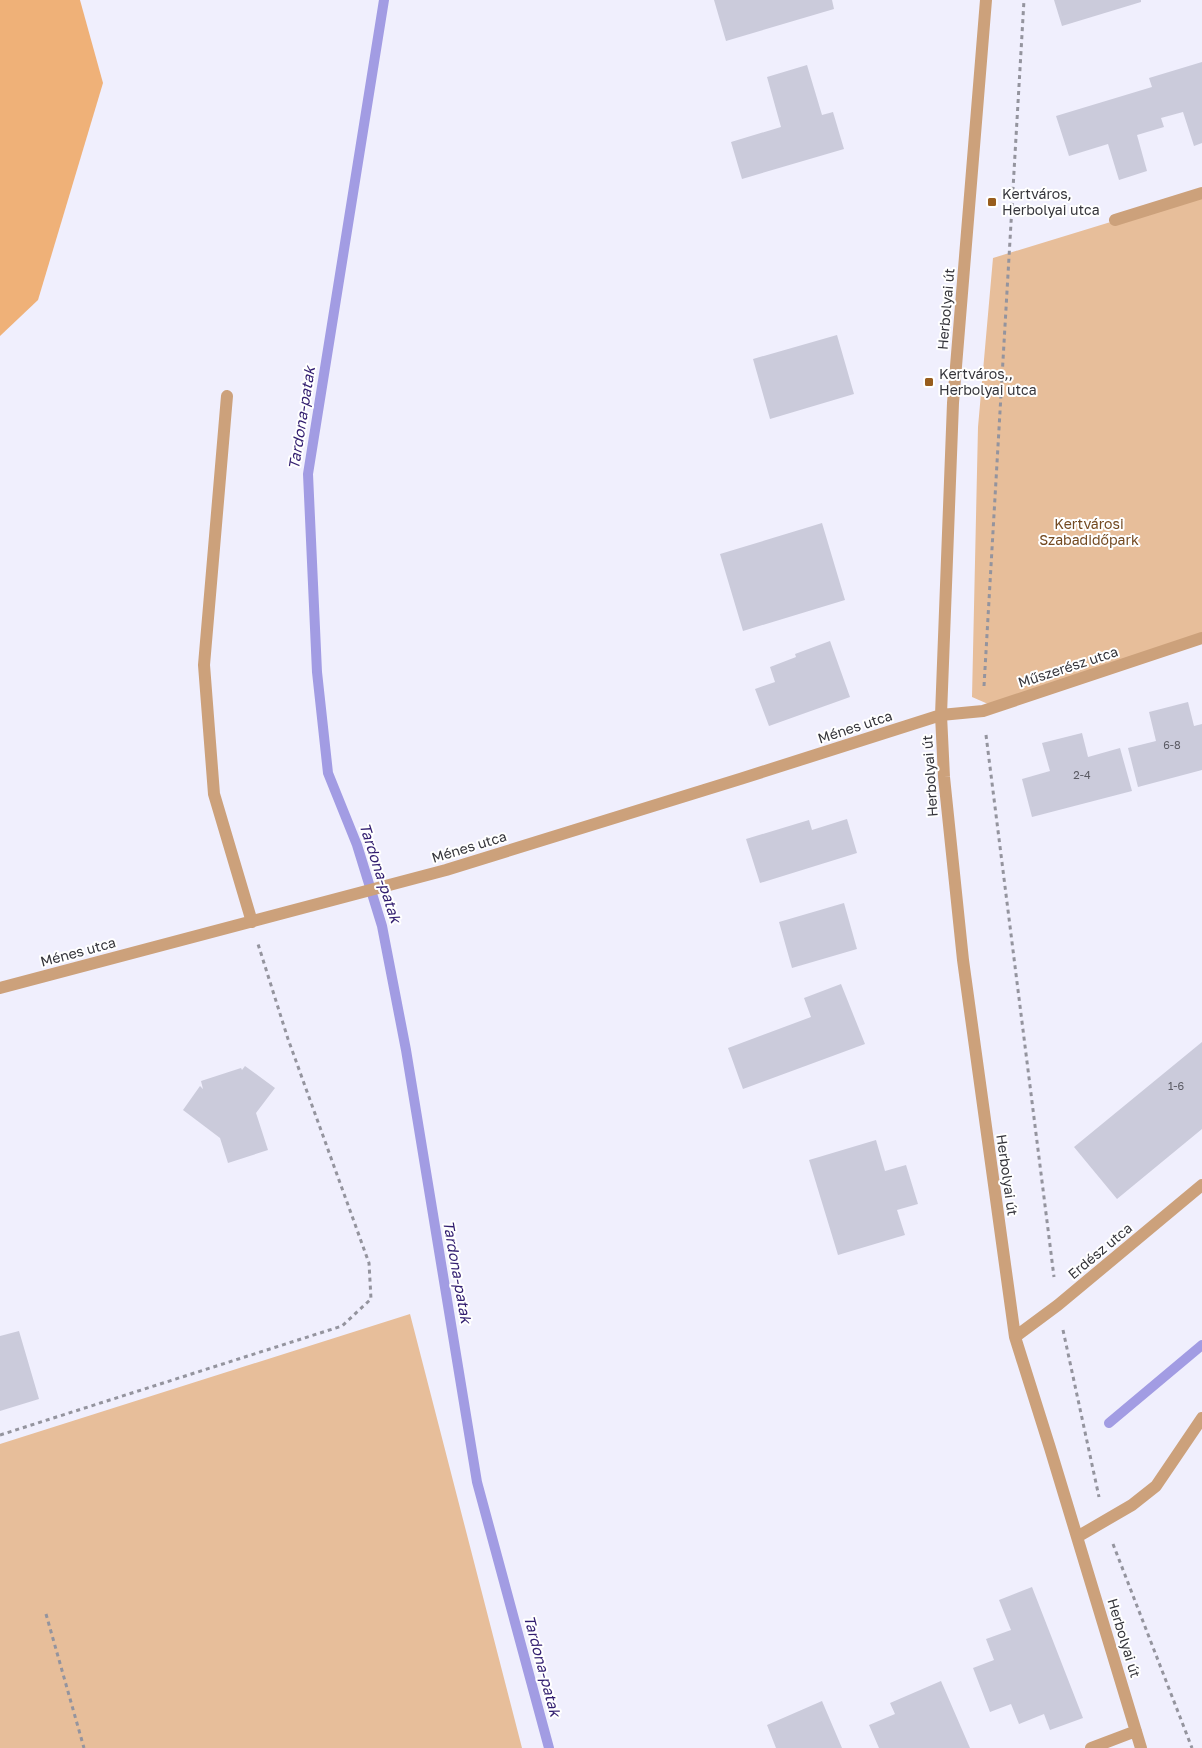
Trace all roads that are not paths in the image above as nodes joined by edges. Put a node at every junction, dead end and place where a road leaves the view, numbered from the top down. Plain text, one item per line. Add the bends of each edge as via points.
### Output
1 (986, 0) edge
2 (1202, 193) edge
3 (1115, 220) dead end
4 (227, 396) dead end
5 (1202, 638) edge
6 (941, 715) junction
7 (252, 922) junction
8 (0, 988) edge
9 (1202, 1185) edge
10 (1015, 1337) junction
11 (1202, 1418) edge
12 (1078, 1537) junction
13 (1136, 1731) junction
14 (1091, 1748) edge
15 (1141, 1748) edge

1 - 6 street, Herbolyai út via 953,403
2 - 3 street
4 - 7 street via 204,664 214,794
5 - 6 street, Műszerész utca via 983,711
6 - 7 street, Ménes utca via 446,870
6 - 10 street, Herbolyai út via 944,777 963,960
7 - 8 street, Ménes utca
9 - 10 street, Erdész utca
10 - 12 street, Herbolyai út
11 - 12 street via 1156,1486 1132,1505
12 - 13 street, Herbolyai út
13 - 14 street
13 - 15 street, Herbolyai út

